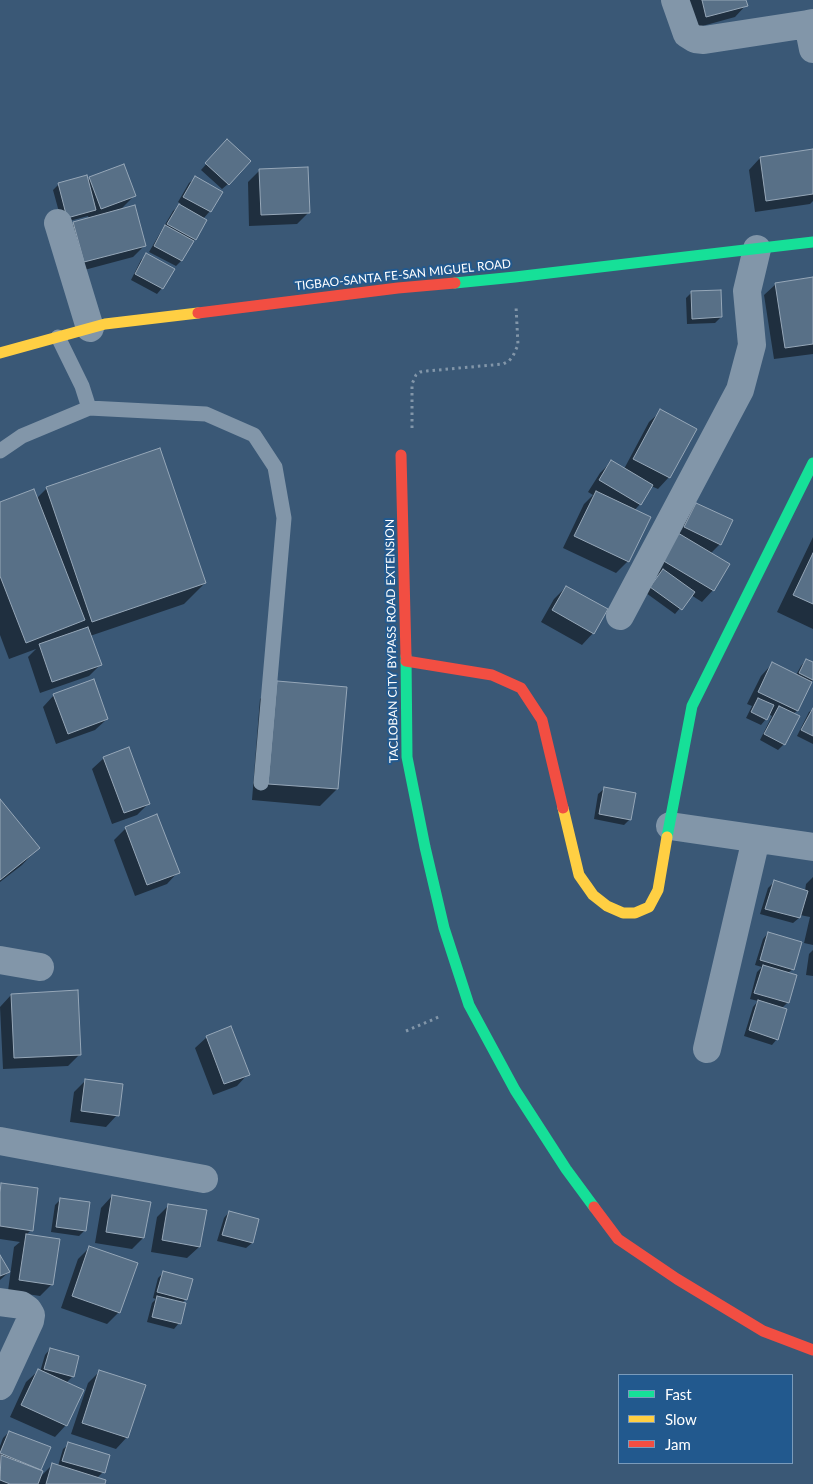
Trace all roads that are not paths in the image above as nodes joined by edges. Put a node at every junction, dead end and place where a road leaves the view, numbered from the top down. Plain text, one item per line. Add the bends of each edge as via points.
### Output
1 (675, 0) edge
2 (811, 32) edge
3 (58, 223) dead end
4 (813, 242) edge
5 (757, 249) junction
6 (90, 328) junction
7 (58, 337) junction
8 (0, 353) edge
9 (89, 408) junction
10 (0, 451) edge
11 (401, 455) road end
12 (813, 463) edge
13 (620, 616) dead end
14 (406, 661) junction
15 (261, 782) dead end
16 (670, 826) junction
17 (756, 839) junction
18 (813, 847) edge
19 (0, 960) edge
20 (40, 967) dead end
21 (707, 1049) dead end
22 (0, 1141) edge
23 (204, 1179) dead end
24 (0, 1302) edge
25 (813, 1350) edge
26 (0, 1386) edge

1 - 2 street via 687,34 695,39
3 - 6 street
4 - 5 main road, TIGBAO-SANTA FE-SAN MIGUEL ROAD
5 - 6 main road, TIGBAO-SANTA FE-SAN MIGUEL ROAD via 398,288
5 - 13 street via 747,291 752,345 740,390
6 - 7 main road, TIGBAO-SANTA FE-SAN MIGUEL ROAD
7 - 8 main road, TIGBAO-SANTA FE-SAN MIGUEL ROAD
7 - 9 lane
9 - 10 lane via 22,436
9 - 15 lane via 206,414 254,435 275,467 284,518
11 - 14 main road, TACLOBAN CITY BYPASS ROAD EXTENSION
12 - 16 main road via 692,706
14 - 16 main road via 492,674 520,688 542,720 579,875 593,895 607,906 623,913 635,913 649,907 658,890
14 - 25 main road, TACLOBAN CITY BYPASS ROAD EXTENSION via 406,757 444,928 469,1005 514,1090 566,1169 618,1239 763,1331
16 - 17 street
17 - 18 street
17 - 21 street
19 - 20 street
22 - 23 street
24 - 26 street via 21,1305 31,1315

